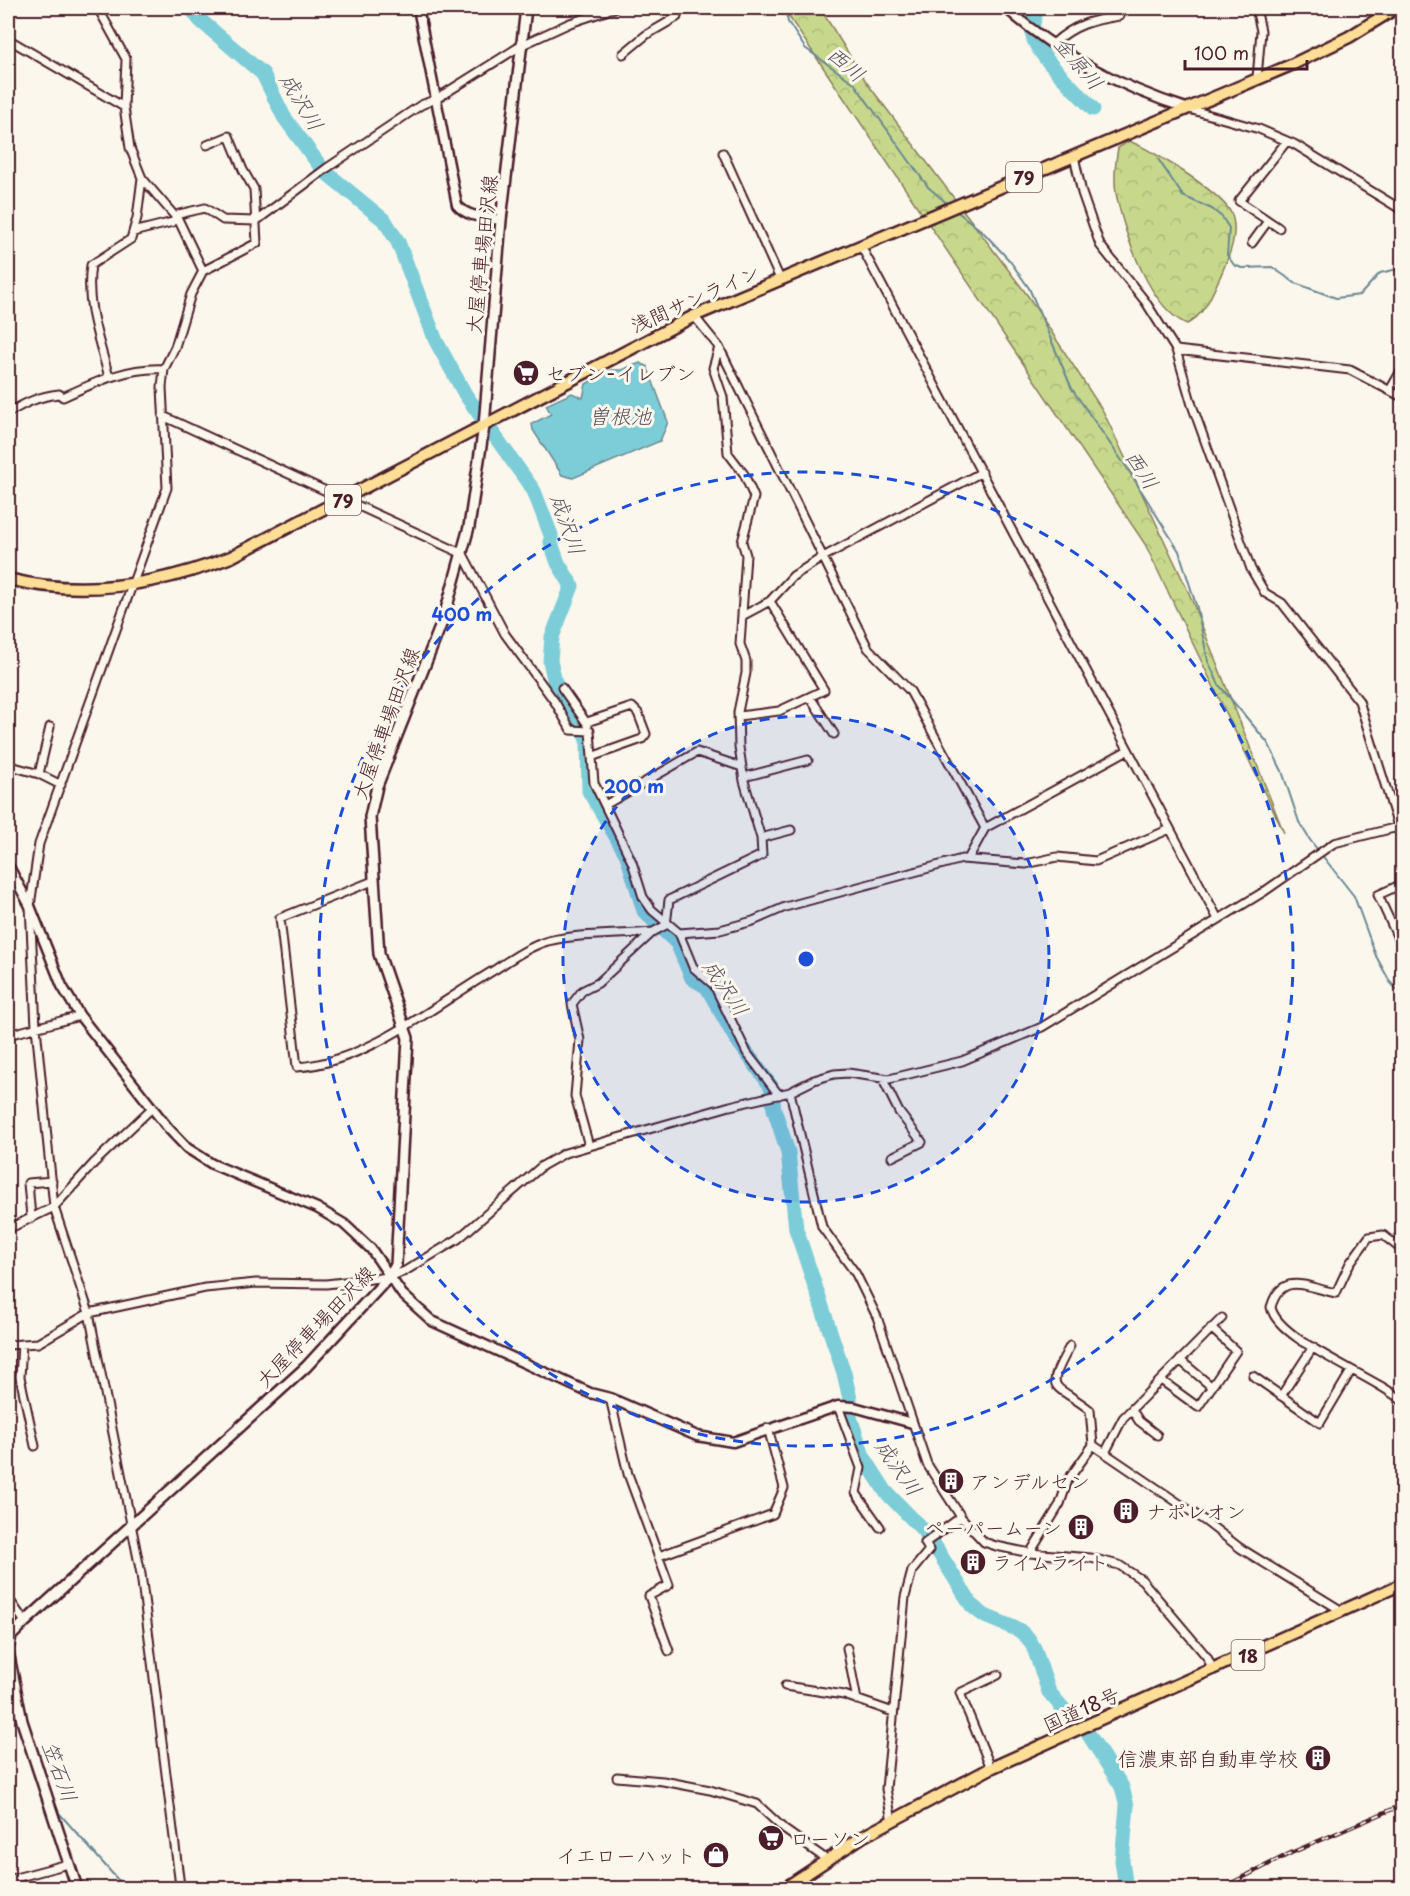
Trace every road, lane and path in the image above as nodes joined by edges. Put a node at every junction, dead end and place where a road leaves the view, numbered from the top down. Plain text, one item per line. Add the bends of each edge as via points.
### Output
1 (98, 8) edge
2 (418, 8) edge
3 (526, 8) edge
4 (574, 8) edge
5 (615, 8) edge
6 (675, 8) edge
7 (1006, 8) edge
8 (1256, 8) edge
9 (1396, 8) edge
10 (606, 10) edge
11 (1119, 16) dead end
12 (8, 39) edge
13 (1054, 43) junction
14 (522, 45) junction
15 (623, 54) dead end
16 (1257, 78) junction
17 (436, 99) junction
18 (124, 107) junction
19 (1186, 108) junction
20 (1287, 141) junction
21 (207, 145) dead end
22 (723, 153) dead end
23 (1074, 156) junction
24 (142, 178) junction
25 (1402, 210) edge
26 (176, 218) junction
27 (501, 220) junction
28 (1268, 220) junction
29 (256, 221) junction
30 (1279, 228) dead end
31 (133, 232) junction
32 (1251, 243) dead end
33 (861, 246) junction
34 (203, 271) junction
35 (780, 279) junction
36 (694, 316) junction
37 (719, 347) junction
38 (1176, 350) junction
39 (164, 369) junction
40 (1402, 369) edge
41 (109, 377) junction
42 (1390, 390) junction
43 (1402, 397) edge
44 (8, 414) edge
45 (163, 416) junction
46 (488, 423) junction
47 (982, 472) junction
48 (345, 499) junction
49 (463, 554) junction
50 (823, 557) junction
51 (8, 579) edge
52 (133, 585) junction
53 (770, 601) junction
54 (744, 615) junction
55 (562, 688) dead end
56 (810, 697) junction
57 (739, 716) junction
58 (587, 722) junction
59 (50, 727) dead end
60 (588, 731) junction
61 (834, 734) dead end
62 (1128, 750) junction
63 (594, 756) junction
64 (808, 760) dead end
65 (742, 767) junction
66 (8, 768) edge
67 (39, 774) junction
68 (744, 777) junction
69 (61, 785) junction
70 (605, 805) junction
71 (1400, 826) edge
72 (984, 828) junction
73 (1170, 829) junction
74 (791, 830) dead end
75 (761, 838) junction
76 (1402, 839) edge
77 (968, 859) junction
78 (8, 866) edge
79 (373, 881) junction
80 (1402, 884) edge
81 (30, 906) junction
82 (1218, 919) junction
83 (664, 926) junction
84 (653, 932) junction
85 (679, 933) junction
86 (1402, 933) edge
87 (80, 1016) junction
88 (405, 1026) junction
89 (36, 1027) junction
90 (8, 1035) edge
91 (882, 1078) junction
92 (790, 1092) junction
93 (777, 1096) junction
94 (153, 1107) junction
95 (589, 1146) junction
96 (892, 1157) dead end
97 (52, 1181) junction
98 (54, 1207) junction
99 (31, 1217) junction
100 (8, 1229) edge
101 (1402, 1250) edge
102 (389, 1276) junction
103 (89, 1313) junction
104 (1222, 1318) dead end
105 (1211, 1328) junction
106 (22, 1344) junction
107 (8, 1345) edge
108 (1070, 1346) dead end
109 (1313, 1347) junction
110 (1180, 1360) junction
111 (1351, 1371) junction
112 (1253, 1376) dead end
113 (1161, 1380) junction
114 (1212, 1387) junction
115 (1281, 1396) junction
116 (610, 1398) junction
117 (1402, 1401) edge
118 (840, 1406) junction
119 (1132, 1410) junction
120 (912, 1423) junction
121 (768, 1428) junction
122 (1157, 1435) dead end
123 (1094, 1445) junction
124 (35, 1446) dead end
125 (1105, 1453) junction
126 (961, 1517) junction
127 (880, 1527) dead end
128 (131, 1528) junction
129 (1029, 1553) junction
130 (659, 1556) junction
131 (1402, 1584) edge
132 (8, 1598) edge
133 (1342, 1611) junction
134 (25, 1623) junction
135 (847, 1648) dead end
136 (8, 1650) edge
137 (669, 1651) dead end
138 (1213, 1670) junction
139 (998, 1675) dead end
140 (785, 1686) dead end
141 (857, 1700) junction
142 (893, 1712) junction
143 (991, 1768) junction
144 (617, 1777) dead end
145 (892, 1821) junction
146 (826, 1859) junction
147 (68, 1864) junction
148 (8, 1880) edge
149 (77, 1888) edge
150 (171, 1888) edge
151 (785, 1888) edge

1 - 18 street via 126,59
2 - 17 street
3 - 14 main road, 大屋停車場田沢線
4 - 10 street
5 - 10 street
6 - 15 street via 677,17
7 - 13 street
8 - 16 street via 1261,31
9 - 16 main road, 浅間サンライン / 79 via 1349,37
10 - 14 street
11 - 13 street via 1070,29
12 - 18 street
13 - 19 street via 1116,80
14 - 17 street
14 - 27 main road, 大屋停車場田沢線
16 - 19 main road, 浅間サンライン / 79
17 - 27 street via 457,205 472,216
17 - 29 street via 327,168
18 - 24 street via 130,148
19 - 20 street
19 - 23 main road, 浅間サンライン / 79
20 - 25 street
20 - 28 street via 1239,201
21 - 29 street via 230,136 254,189
22 - 35 street
23 - 33 main road, 浅間サンライン / 79
23 - 38 street via 1082,193 1101,245 1145,301
24 - 26 street
24 - 31 street
26 - 29 street via 178,214 205,208 223,220
26 - 31 street
26 - 34 street
27 - 46 main road, 大屋停車場田沢線 via 485,411
28 - 30 street
28 - 32 street
29 - 34 street via 257,243
31 - 41 street via 123,247 91,265 88,280 93,320
33 - 35 main road, 浅間サンライン / 79
33 - 47 street
34 - 39 street
35 - 36 main road, 浅間サンライン / 79
36 - 37 street
36 - 46 main road, 浅間サンライン / 79
37 - 50 street
37 - 54 street via 713,368 723,397 728,453 744,474 754,497 742,542 746,555
38 - 42 street via 1350,370
38 - 71 street via 1251,569 1265,593 1282,603 1359,701
39 - 41 street via 144,368
39 - 45 street
40 - 42 street
41 - 44 street via 63,397 59,394 28,401
42 - 43 street
45 - 48 street
45 - 52 street via 167,488
46 - 48 main road, 浅間サンライン / 79
46 - 49 main road, 大屋停車場田沢線
47 - 50 street
47 - 62 street
48 - 49 street
48 - 52 main road, 浅間サンライン / 79 via 231,557 181,575
49 - 60 street via 505,634 571,730
49 - 79 main road, 大屋停車場田沢線 via 444,617 377,786 370,816
50 - 53 street via 793,576
50 - 72 street via 868,648 910,692
51 - 52 main road, 浅間サンライン / 79 via 70,588
52 - 69 street
53 - 54 street
53 - 56 street via 824,690
54 - 57 street via 740,644 746,673
55 - 58 street
56 - 57 street via 779,711
56 - 61 street
57 - 65 street
58 - 60 street
58 - 63 street via 632,708 646,734 642,739
59 - 67 street
60 - 63 street
62 - 72 street
62 - 73 street
63 - 70 street via 594,783
64 - 68 street
65 - 68 street
65 - 70 street via 697,753
66 - 67 street
67 - 69 street
68 - 75 street
69 - 81 street via 39,844
70 - 83 street via 632,862 643,897
71 - 76 street
71 - 82 street via 1334,843
72 - 77 street
73 - 77 street via 1096,861 1057,857 1026,864
73 - 82 street
74 - 75 street
75 - 83 street via 762,855 669,900
77 - 85 street via 933,865 785,907 720,930
78 - 81 street
79 - 88 main road, 大屋停車場田沢線 via 378,954
79 - 88 street via 280,918 297,1067 336,1061
80 - 86 street via 1378,895 1396,936
81 - 87 street via 62,986
81 - 89 street
82 - 91 street via 1042,1027 963,1061 910,1076
83 - 84 street
83 - 85 street
84 - 88 street via 547,942 483,976
84 - 95 street via 598,983 582,991 572,1004 580,1040 575,1096
85 - 93 street via 693,966 714,985 747,1053
87 - 89 street
87 - 94 street
88 - 102 main road, 大屋停車場田沢線 via 408,1038 396,1265
89 - 90 street
89 - 97 street
91 - 92 street via 848,1072 834,1074
91 - 96 street via 899,1112 922,1142
92 - 93 street
92 - 120 street via 822,1227 856,1274 877,1317
93 - 95 street
94 - 98 street
94 - 102 street via 177,1138 199,1157 317,1208 344,1224 371,1249
95 - 102 street via 542,1166 458,1239 405,1271
97 - 98 street
97 - 99 street via 28,1183
98 - 99 street
98 - 103 street
99 - 100 street
101 - 109 street via 1383,1235 1369,1237 1350,1263 1336,1293 1297,1283 1280,1290 1272,1314 1278,1323
102 - 103 street via 326,1284 256,1282 205,1288
102 - 116 street via 402,1294 432,1321 590,1393
102 - 128 main road, 大屋停車場田沢線 via 306,1367
103 - 106 street via 38,1342
103 - 128 street
104 - 105 street
105 - 110 street
105 - 114 street via 1236,1352
106 - 107 street
106 - 124 street via 20,1377
108 - 123 street via 1054,1383 1090,1410
109 - 111 street
109 - 115 street
110 - 113 street
110 - 114 street
111 - 115 street via 1320,1423
111 - 117 street via 1392,1391
112 - 115 street
113 - 114 street via 1198,1407
113 - 119 street
116 - 121 street via 712,1439 733,1442
116 - 130 street via 628,1474
118 - 120 street
118 - 121 street
118 - 127 street via 861,1468 856,1493
119 - 122 street
119 - 125 street via 1123,1418
120 - 126 street via 927,1464
121 - 130 street via 784,1488 774,1514
123 - 125 street
123 - 129 street via 1068,1480 1060,1504
125 - 133 street via 1240,1548
126 - 129 street via 984,1542
126 - 142 street via 925,1543 929,1550 912,1571 905,1597
128 - 134 main road, 大屋停車場田沢線
128 - 150 street via 141,1574 180,1886
129 - 138 street via 1119,1564 1142,1580 1207,1657
130 - 137 street via 669,1586 650,1596
131 - 133 main road, 国道18号 / 18
132 - 134 street
133 - 138 main road, 国道18号 / 18
134 - 136 main road, 大屋停車場田沢線 via 11,1636
135 - 141 street
136 - 147 main road, 大屋停車場田沢線 via 22,1721
138 - 143 main road, 国道18号 / 18
139 - 143 street via 960,1693
140 - 141 street
141 - 142 street
142 - 145 street via 886,1789
143 - 145 main road, 国道18号 / 18
144 - 146 street via 710,1790 757,1804
145 - 146 main road, 国道18号 / 18
146 - 151 main road, 国道18号 / 18
147 - 148 street
147 - 149 main road, 大屋停車場田沢線

